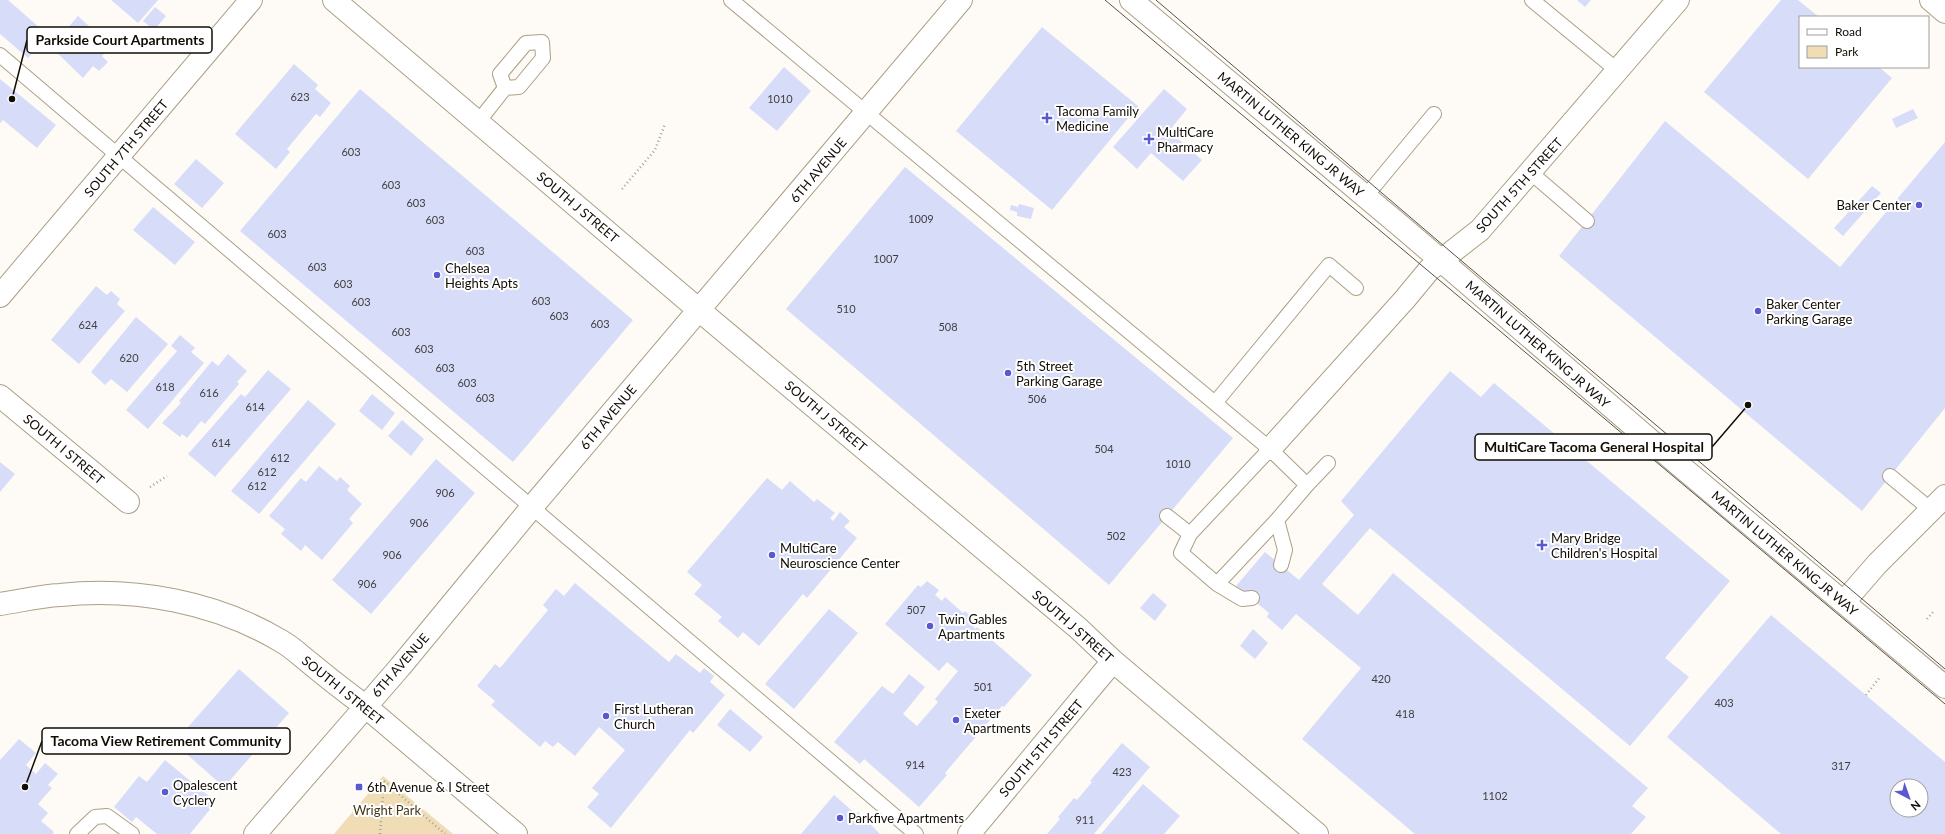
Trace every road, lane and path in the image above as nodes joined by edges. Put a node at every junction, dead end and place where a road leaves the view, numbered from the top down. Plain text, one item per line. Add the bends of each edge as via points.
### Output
1 (251, 0) edge
2 (334, 0) edge
3 (731, 0) edge
4 (961, 0) edge
5 (1132, 0) edge
6 (1532, 0) edge
7 (1678, 0) edge
8 (1931, 0) edge
9 (1945, 12) edge
10 (0, 55) edge
11 (1618, 71) junction
12 (505, 88) dead end
13 (866, 114) junction
14 (1434, 114) dead end
15 (478, 122) junction
16 (664, 124) dead end
17 (119, 156) junction
18 (1530, 172) junction
19 (622, 189) dead end
20 (1366, 196) junction
21 (1587, 221) dead end
22 (1441, 260) junction
23 (1356, 288) dead end
24 (0, 296) edge
25 (699, 310) junction
26 (0, 396) edge
27 (1215, 403) junction
28 (1270, 449) junction
29 (1328, 463) dead end
30 (1890, 476) dead end
31 (1307, 485) junction
32 (128, 502) dead end
33 (1938, 503) edge
34 (532, 507) junction
35 (1167, 516) dead end
36 (1277, 520) junction
37 (1190, 534) junction
38 (1281, 565) dead end
39 (1217, 584) junction
40 (1252, 598) dead end
41 (1844, 602) junction
42 (0, 604) edge
43 (1933, 612) dead end
44 (1927, 619) dead end
45 (1113, 661) junction
46 (1880, 677) dead end
47 (1945, 687) edge
48 (1866, 695) dead end
49 (364, 706) junction
50 (77, 834) edge
51 (132, 834) edge
52 (255, 834) edge
53 (380, 834) edge
54 (445, 834) edge
55 (516, 834) edge
56 (916, 834) edge
57 (969, 834) edge
58 (1317, 834) edge

1 - 17 street, SOUTH 7TH STREET
2 - 15 street, SOUTH J STREET
3 - 13 lane
4 - 13 street, 6TH AVENUE
5 - 20 street, MARTIN LUTHER KING JR WAY
6 - 11 lane
7 - 11 street, SOUTH 5TH STREET
8 - 9 street
10 - 17 lane
11 - 18 street, SOUTH 5TH STREET
12 - 15 lane
13 - 25 street, 6TH AVENUE
13 - 27 lane
14 - 20 lane
15 - 25 street, SOUTH J STREET
16 - 19 path via 655,150
17 - 24 street, SOUTH 7TH STREET
17 - 34 lane
18 - 21 lane
18 - 22 street, SOUTH 5TH STREET via 1480,230
20 - 22 street, MARTIN LUTHER KING JR WAY
22 - 28 street, SOUTH 5TH STREET via 1429,270
22 - 41 street, MARTIN LUTHER KING JR WAY via 1660,449
23 - 27 lane via 1329,265
25 - 34 street, 6TH AVENUE
25 - 45 street, SOUTH J STREET via 1078,628
26 - 32 street, SOUTH I STREET
27 - 28 lane
28 - 31 lane
28 - 37 lane
29 - 31 lane
30 - 33 lane
31 - 36 lane
33 - 41 street via 1877,564
34 - 49 street, 6TH AVENUE via 400,667
34 - 56 lane
35 - 37 lane
36 - 38 lane via 1285,550
36 - 39 lane
37 - 39 lane via 1181,553
39 - 40 lane via 1242,600
41 - 47 street, MARTIN LUTHER KING JR WAY
42 - 49 street, SOUTH I STREET via 59,594 130,594 224,613 250,623 283,642
43 - 44 path
45 - 57 street, SOUTH 5TH STREET
45 - 58 street, SOUTH J STREET
46 - 48 path
49 - 52 street, 6TH AVENUE
49 - 55 street, SOUTH I STREET
50 - 51 lane via 96,817 107,816
53 - 54 path via 384,781

